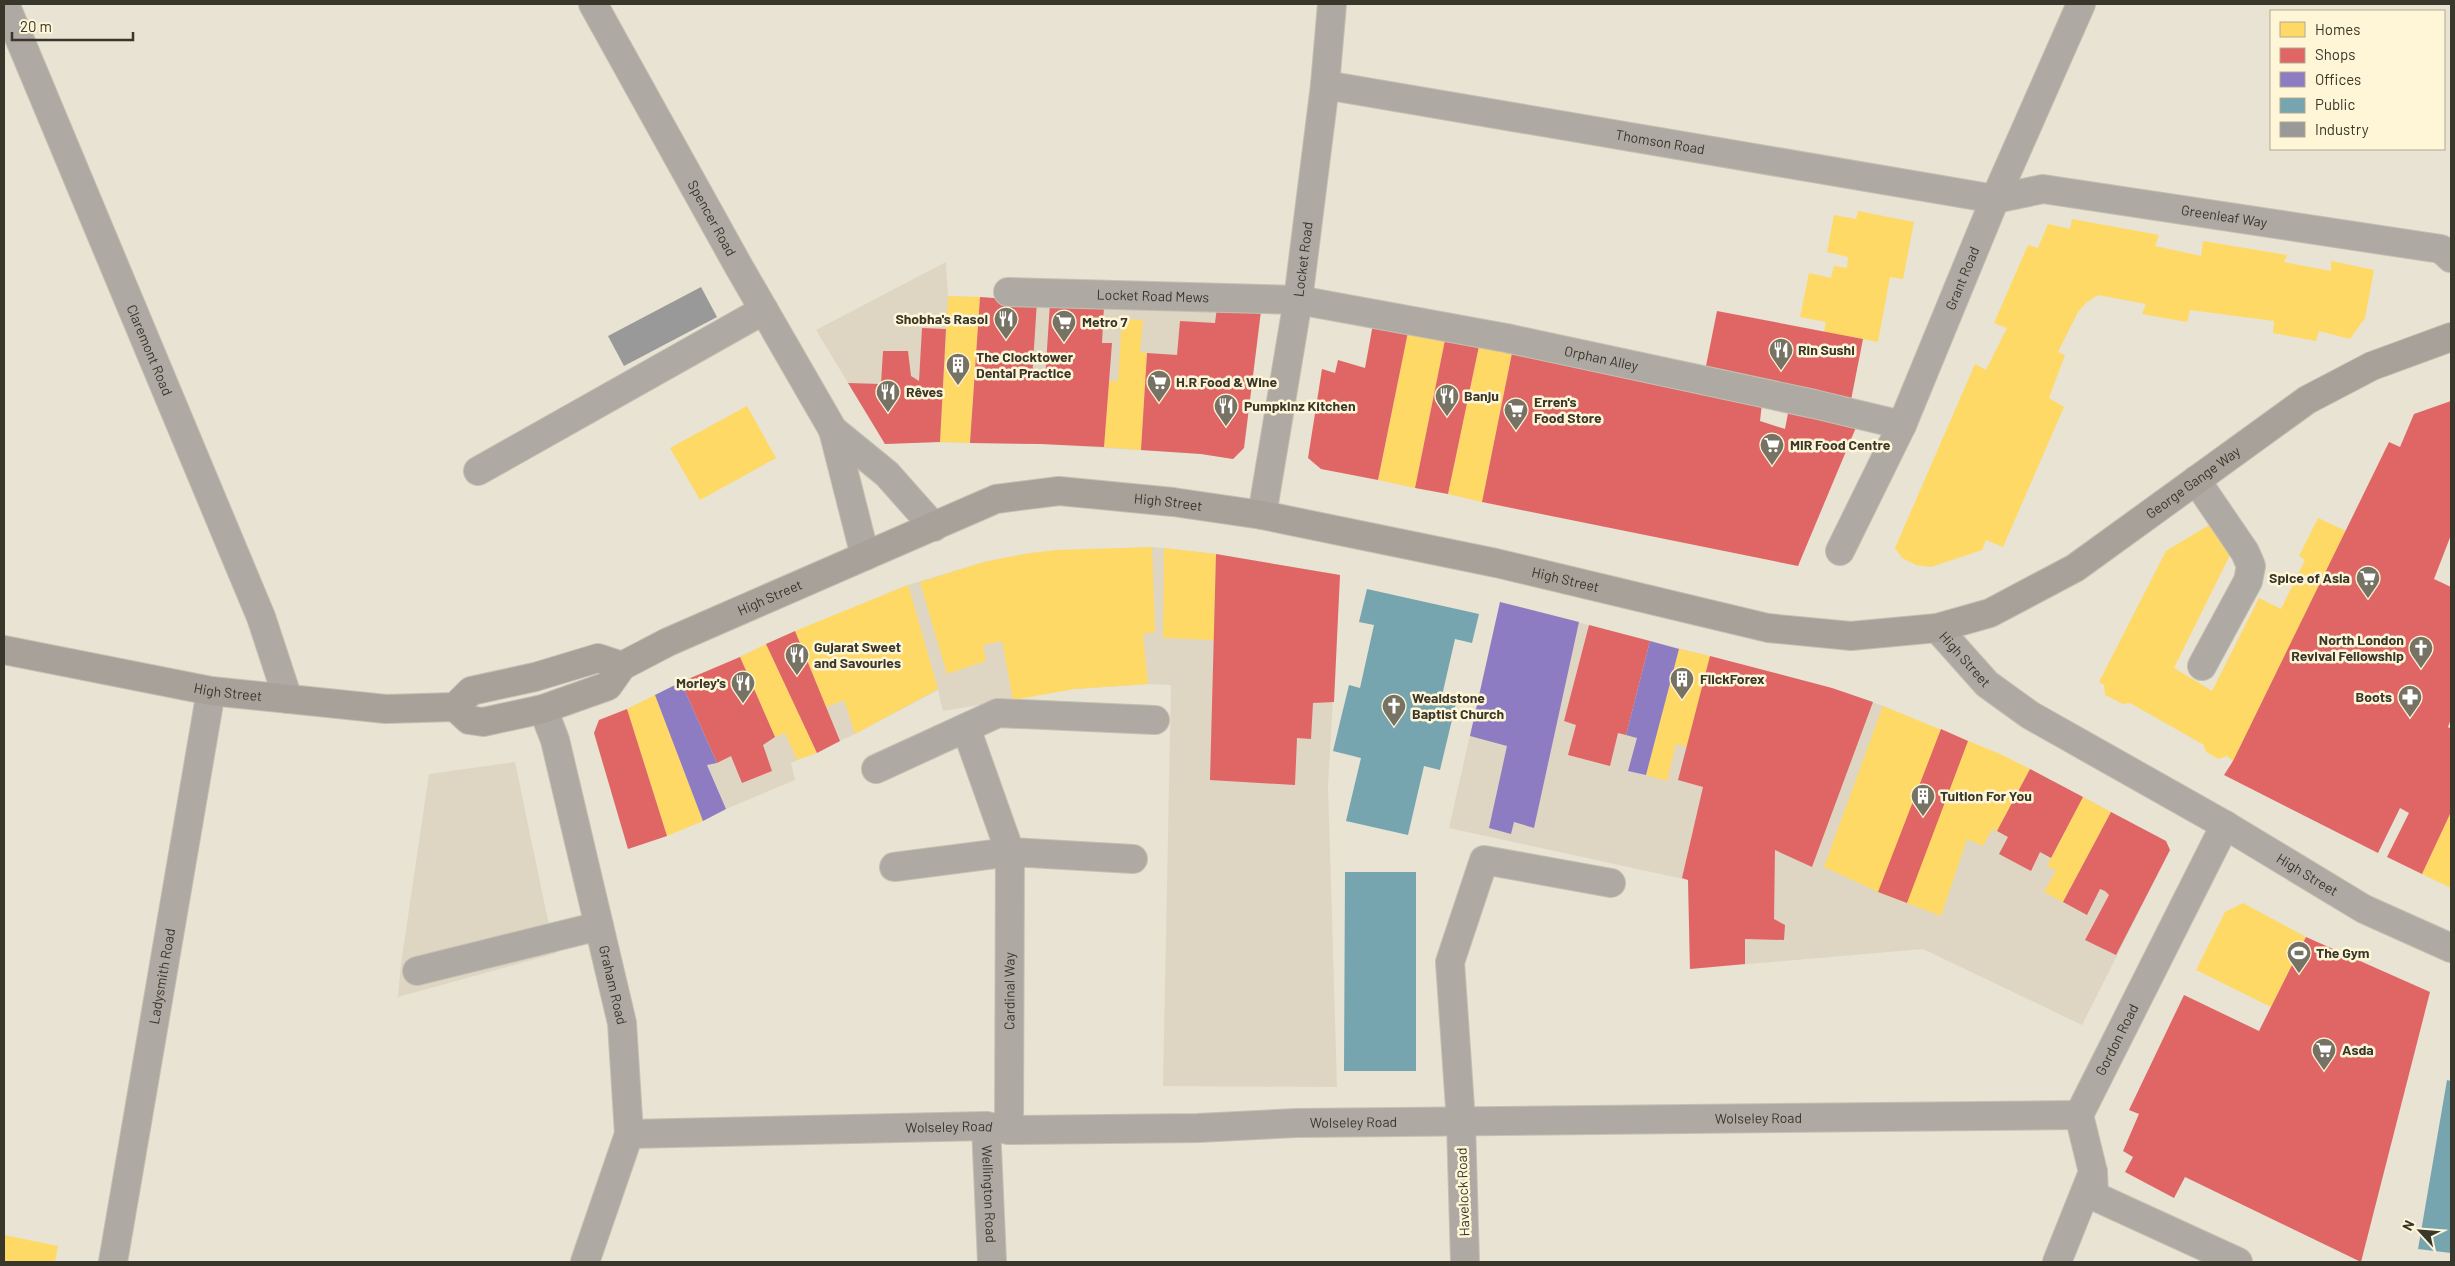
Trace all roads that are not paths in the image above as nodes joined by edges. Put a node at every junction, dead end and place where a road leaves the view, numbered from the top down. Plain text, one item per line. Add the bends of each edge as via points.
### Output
1 (5, 4) edge
2 (593, 4) edge
3 (1332, 4) edge
4 (2082, 4) edge
5 (1325, 85) junction
6 (1995, 199) junction
7 (2451, 258) edge
8 (1008, 292) dead end
9 (1298, 300) junction
10 (764, 310) junction
11 (2451, 337) edge
12 (1902, 425) junction
13 (833, 430) junction
14 (478, 471) dead end
15 (2196, 480) junction
16 (1262, 515) junction
17 (934, 527) junction
18 (1840, 551) dead end
19 (864, 556) junction
20 (1937, 628) junction
21 (4, 650) edge
22 (622, 666) junction
23 (2202, 666) dead end
24 (211, 691) junction
25 (288, 699) junction
26 (455, 706) junction
27 (543, 708) junction
28 (1155, 720) dead end
29 (966, 728) junction
30 (876, 769) dead end
31 (2225, 825) junction
32 (1010, 852) junction
33 (1133, 859) dead end
34 (894, 867) dead end
35 (1611, 883) dead end
36 (599, 926) junction
37 (2451, 948) edge
38 (417, 971) dead end
39 (2079, 1115) junction
40 (1461, 1122) junction
41 (998, 1128) junction
42 (629, 1134) junction
43 (2093, 1172) junction
44 (113, 1262) edge
45 (586, 1262) edge
46 (992, 1262) edge
47 (1465, 1262) edge
48 (2057, 1262) edge
49 (2238, 1262) edge

1 - 25 street, Claremont Road via 261,617
2 - 10 street, Spencer Road
3 - 5 street, Locket Road
4 - 6 street, Grant Road
5 - 6 street, Thomson Road
5 - 9 street, Locket Road
6 - 7 street, Greenleaf Way via 2043,189 2441,249
6 - 12 street, Grant Road
8 - 9 street, Locket Road Mews
9 - 12 street, Orphan Alley via 1506,338
9 - 16 street, Locket Road
10 - 13 street, Spencer Road
10 - 14 street
11 - 15 main road, George Gange Way via 2372,366 2307,400
12 - 18 street, Grant Road
13 - 17 street, Spencer Road via 888,474
13 - 19 street, Spencer Road
15 - 20 main road, George Gange Way via 2075,568 2049,583 1990,613
15 - 23 street via 2251,566 2248,581
16 - 17 main road, High Street via 1173,502 1058,491 996,499
16 - 20 main road, High Street via 1496,563 1768,628 1851,636
17 - 19 main road, High Street
19 - 22 main road, High Street via 668,642
20 - 31 street, High Street via 1987,684 2030,715
21 - 24 main road, High Street
22 - 26 main road via 598,658 535,677 471,691
22 - 27 main road, High Street via 608,686
24 - 25 main road, High Street
24 - 44 street, Ladysmith Road
25 - 26 main road, High Street via 386,709
26 - 27 main road, High Street via 464,717 475,722
27 - 36 street, Graham Road via 555,740
28 - 29 street via 998,713
29 - 30 street
29 - 32 street, Cardinal Way
31 - 37 street, High Street via 2364,908
31 - 39 street, Gordon Road
32 - 33 street
32 - 34 street
32 - 41 street, Cardinal Way
35 - 40 street, Havelock Road via 1484,860 1450,962
36 - 38 street
36 - 42 street, Graham Road via 622,1023
39 - 40 street, Wolseley Road
39 - 43 street
40 - 41 street, Wolseley Road
40 - 47 street, Havelock Road
41 - 42 street, Wolseley Road
41 - 46 street, Wellington Road
42 - 45 street, Graham Road
43 - 48 street
43 - 49 street via 2094,1196

